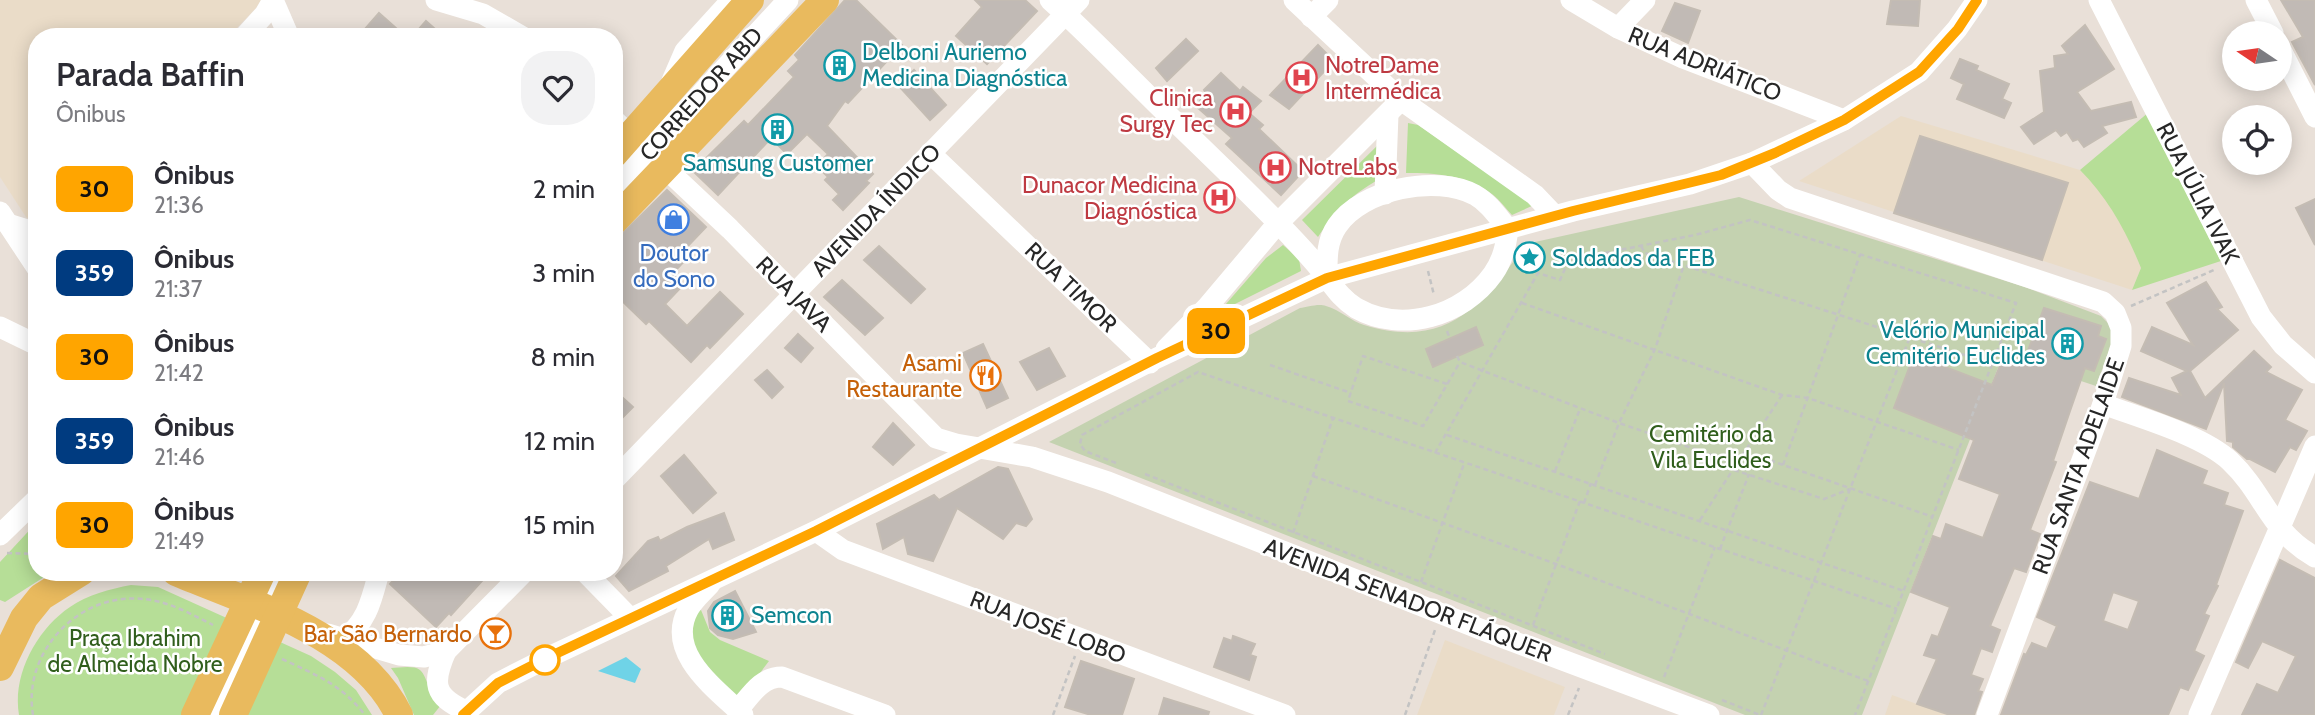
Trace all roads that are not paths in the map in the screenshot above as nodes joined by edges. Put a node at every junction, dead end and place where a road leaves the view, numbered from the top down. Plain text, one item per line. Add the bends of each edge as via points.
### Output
1 (273, 0) edge
2 (436, 0) edge
3 (788, 0) edge
4 (825, 0) edge
5 (1294, 0) edge
6 (1328, 0) edge
7 (1571, 0) edge
8 (1645, 0) edge
9 (1977, 0) edge
10 (2099, 0) edge
11 (2256, 0) edge
12 (747, 3) edge
13 (1065, 5) edge
14 (1311, 17) junction
15 (2267, 21) edge
16 (252, 28) edge
17 (284, 28) edge
18 (507, 28) edge
19 (1618, 28) junction
20 (2292, 72) edge
21 (1395, 107) junction
22 (2315, 117) edge
23 (1844, 120) junction
24 (635, 146) edge
25 (930, 153) junction
26 (1752, 163) junction
27 (623, 170) edge
28 (623, 189) edge
29 (1385, 194) junction
30 (1555, 216) junction
31 (4, 218) edge
32 (1278, 223) junction
33 (28, 229) edge
34 (1508, 229) junction
35 (28, 254) edge
36 (1327, 278) junction
37 (794, 296) junction
38 (0, 327) edge
39 (28, 341) edge
40 (1154, 361) junction
41 (2315, 373) edge
42 (2103, 404) junction
43 (2315, 446) edge
44 (982, 447) junction
45 (623, 471) edge
46 (1108, 482) joint
47 (28, 504) edge
48 (9, 513) edge
49 (2278, 529) junction
50 (816, 531) junction
51 (0, 536) edge
52 (2315, 557) edge
53 (715, 578) junction
54 (67, 581) edge
55 (197, 581) edge
56 (258, 581) edge
57 (276, 581) edge
58 (294, 581) edge
59 (377, 581) edge
60 (515, 581) edge
61 (594, 581) edge
62 (41, 597) junction
63 (372, 601) junction
64 (0, 617) edge
65 (630, 618) junction
66 (307, 627) junction
67 (343, 639) junction
68 (446, 651) junction
69 (388, 652) junction
70 (0, 667) edge
71 (487, 692) junction
72 (1710, 706) edge
73 (1685, 711) edge
74 (465, 713) edge
75 (740, 713) edge
76 (2200, 714) edge
77 (195, 715) edge
78 (215, 715) edge
79 (233, 715) edge
80 (399, 715) edge
81 (491, 715) edge
82 (885, 715) edge
83 (1285, 715) edge
84 (1987, 715) edge

1 - 16 street
1 - 17 street
2 - 18 street via 483,14
3 - 24 street, CORREDOR ABD
4 - 24 main road
5 - 14 street
6 - 14 street
7 - 19 street, RUA ADRIÁTICO
8 - 19 street
9 - 23 street via 1919,72
10 - 41 street, RUA JÚLIA IVAK via 2273,334
11 - 15 street
12 - 24 main road via 664,99
13 - 25 street, AVENIDA ÍNDICO
13 - 32 street
14 - 21 street
19 - 23 street, RUA ADRIÁTICO
20 - 22 street
21 - 29 street
21 - 30 street via 1535,195
21 - 32 street
23 - 26 street
24 - 27 street, CORREDOR ABD
24 - 28 main road
24 - 37 street, RUA JAVA via 730,229
25 - 37 street, AVENIDA ÍNDICO
25 - 40 street, RUA TIMOR
26 - 30 street via 1690,184
26 - 42 street, RUA SANTA ADELAIDE via 1790,198 2103,302 2115,313 2121,328 2121,346
29 - 34 street via 1413,187 1472,193
29 - 36 street via 1356,208 1335,228 1327,254
30 - 34 street
31 - 33 street
31 - 35 street
32 - 36 street
32 - 40 street
34 - 36 street
34 - 36 street via 1501,261 1480,289 1448,311 1427,318 1407,321 1369,314 1345,301
36 - 40 street
37 - 44 street, RUA JAVA via 936,438
37 - 45 street, AVENIDA ÍNDICO
38 - 39 street
40 - 44 street
42 - 49 street via 2223,455 2245,478
42 - 84 street, RUA SANTA ADELAIDE
43 - 49 street
44 - 46 street, RUA JAVA via 1032,457
44 - 50 street
46 - 73 street, AVENIDA SENADOR FLÁQUER
47 - 48 street
48 - 51 street
49 - 52 street
49 - 76 street
50 - 53 street
50 - 83 street, RUA JOSÉ LOBO via 844,550
53 - 65 street
53 - 75 street via 689,608 683,629 685,651
54 - 62 main road
55 - 66 main road
56 - 77 main road
57 - 78 street
58 - 79 main road
59 - 63 street
60 - 68 street
61 - 65 street
62 - 64 main road
62 - 70 main road via 24,618
63 - 67 street via 358,627
63 - 69 street via 375,628
65 - 71 street
66 - 67 street
66 - 80 main road via 371,676
67 - 69 street
68 - 69 street via 424,657
68 - 74 street via 437,688
71 - 74 street
71 - 81 street
72 - 73 street, AVENIDA SENADOR FLÁQUER
75 - 82 street via 765,680 782,677

